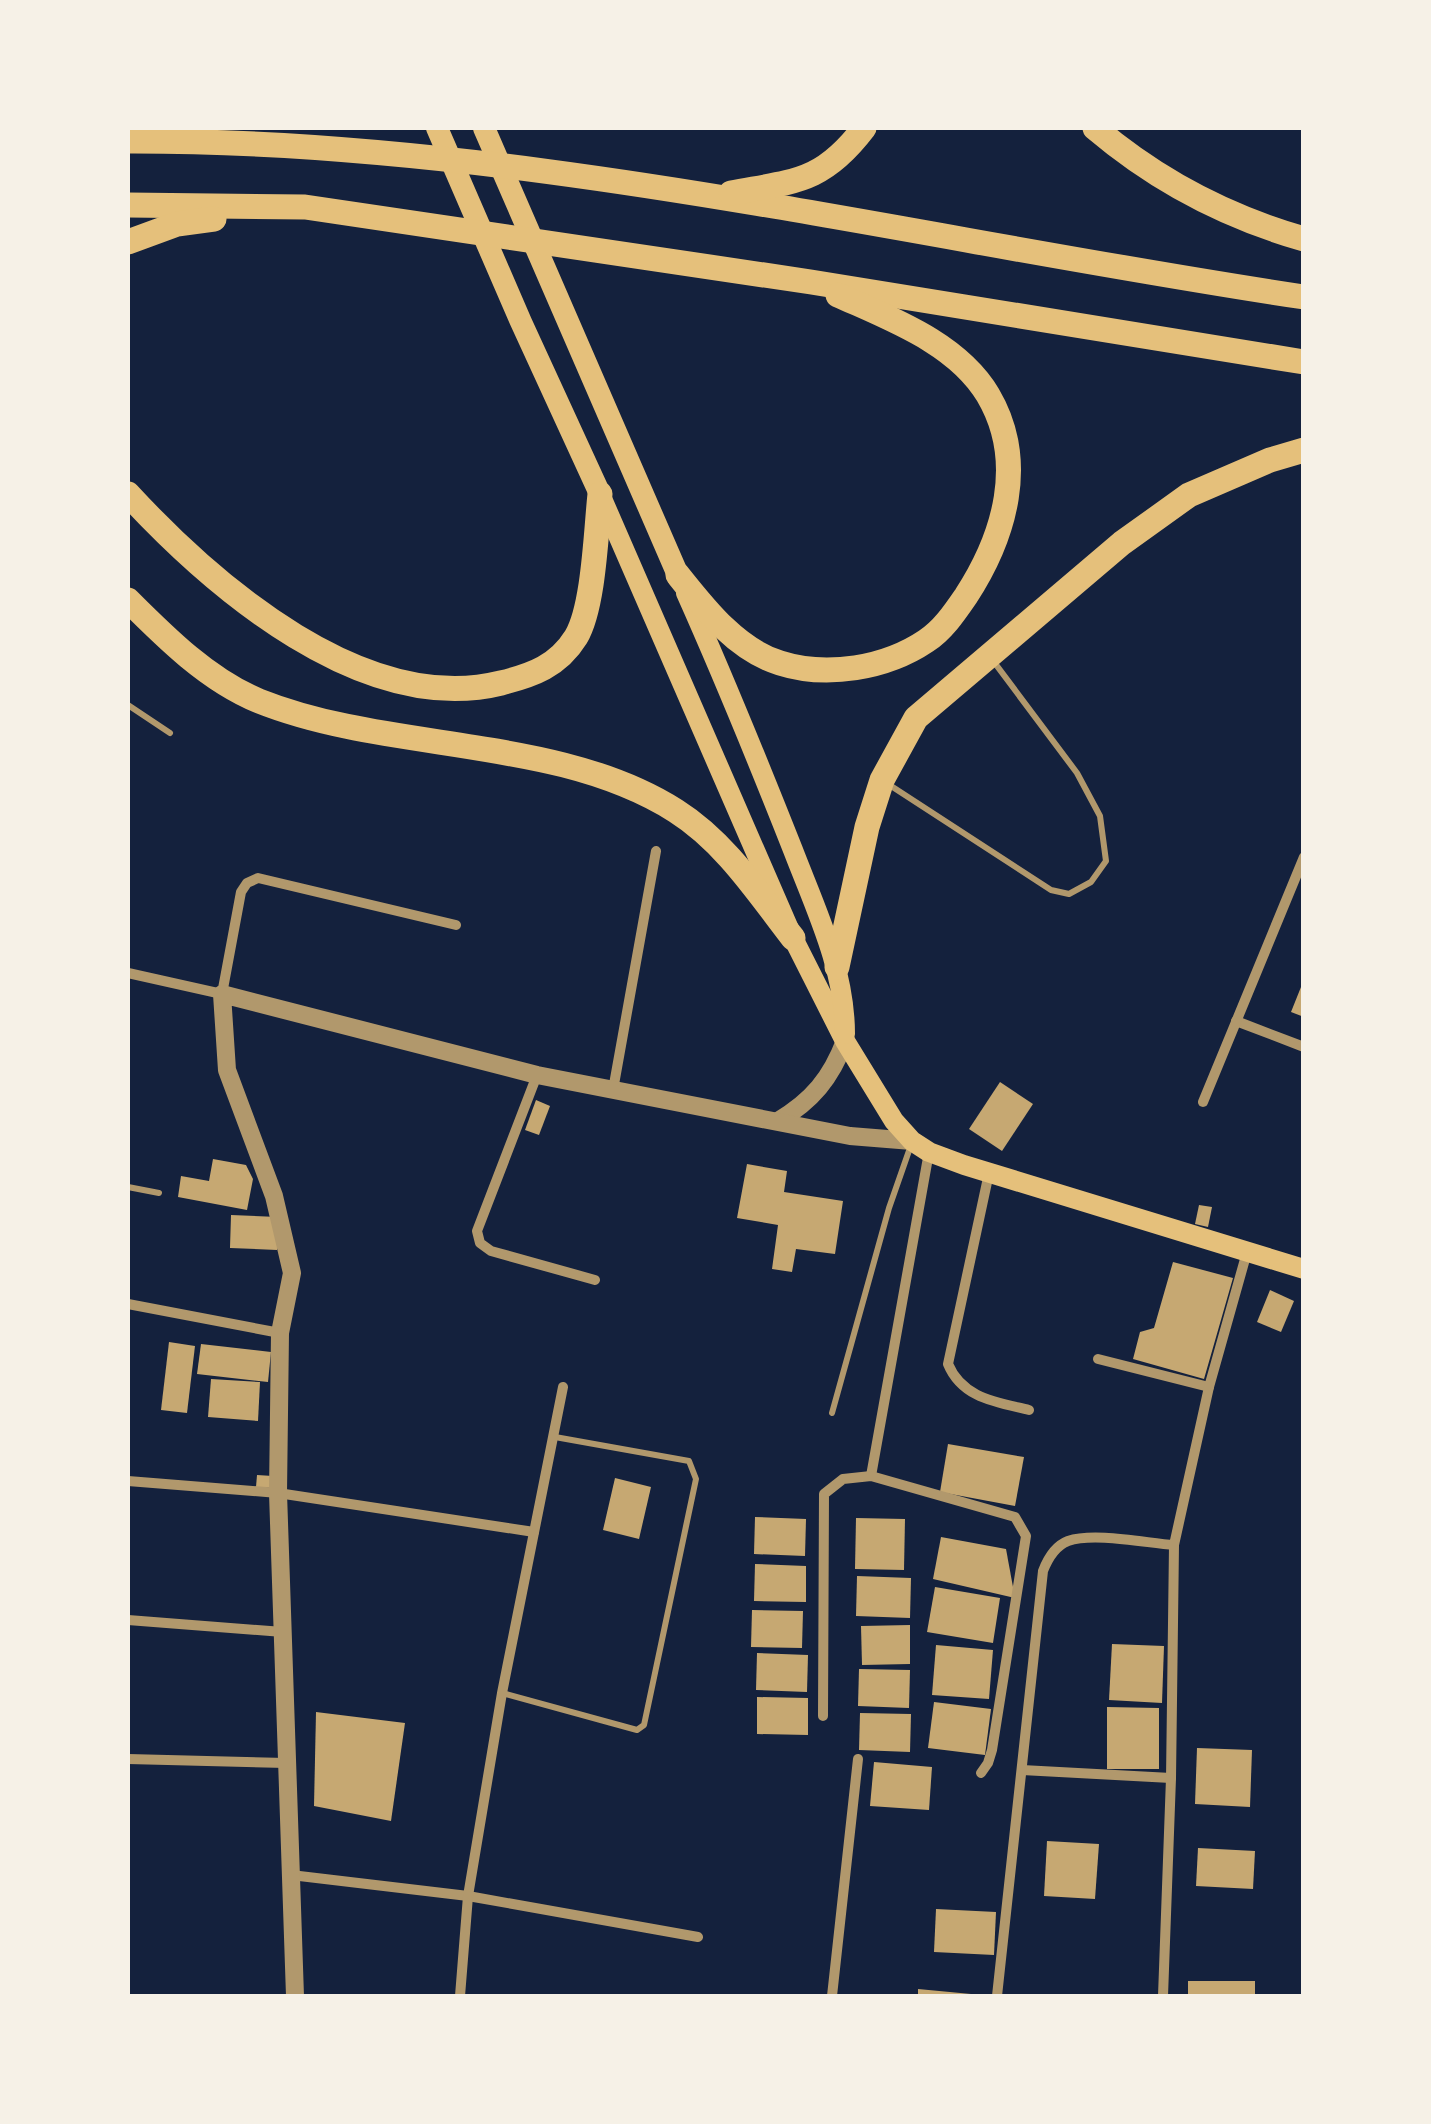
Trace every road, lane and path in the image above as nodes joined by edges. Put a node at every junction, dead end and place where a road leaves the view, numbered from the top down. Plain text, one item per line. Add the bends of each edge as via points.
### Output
1 (138, 128) edge
2 (438, 128) edge
3 (484, 128) edge
4 (864, 128) edge
5 (1095, 128) edge
6 (128, 140) edge
7 (192, 140) junction
8 (717, 196) junction
9 (128, 205) edge
10 (305, 208) junction
11 (1304, 239) edge
12 (128, 242) edge
13 (811, 282) junction
14 (1304, 297) edge
15 (1304, 362) edge
16 (1304, 450) edge
17 (128, 494) edge
18 (600, 494) junction
19 (678, 575) junction
20 (128, 600) edge
21 (989, 656) junction
22 (128, 704) edge
23 (170, 733) dead end
24 (882, 780) junction
25 (656, 851) dead end
26 (1304, 857) edge
27 (456, 925) dead end
28 (793, 938) junction
29 (836, 966) junction
30 (128, 973) edge
31 (222, 994) junction
32 (1236, 1021) junction
33 (845, 1041) junction
34 (1304, 1046) edge
35 (537, 1075) junction
36 (613, 1090) junction
37 (1203, 1102) dead end
38 (778, 1121) junction
39 (921, 1147) junction
40 (988, 1173) junction
41 (128, 1186) edge
42 (158, 1193) dead end
43 (1248, 1251) junction
44 (1304, 1268) edge
45 (595, 1280) dead end
46 (128, 1304) edge
47 (280, 1332) junction
48 (1098, 1359) dead end
49 (1209, 1387) junction
50 (563, 1388) dead end
51 (1028, 1410) dead end
52 (832, 1412) dead end
53 (555, 1436) junction
54 (871, 1476) junction
55 (128, 1481) edge
56 (278, 1493) junction
57 (534, 1532) junction
58 (1174, 1545) junction
59 (128, 1620) edge
60 (283, 1632) junction
61 (502, 1692) junction
62 (823, 1716) dead end
63 (128, 1759) edge
64 (858, 1759) dead end
65 (286, 1763) junction
66 (1022, 1770) junction
67 (980, 1773) dead end
68 (1171, 1778) junction
69 (290, 1875) junction
70 (468, 1896) junction
71 (698, 1937) dead end
72 (295, 1996) edge
73 (460, 1996) edge
74 (832, 1996) edge
75 (997, 1996) edge
76 (1163, 1996) edge

1 - 7 highway
2 - 18 main road
3 - 19 main road
4 - 8 highway via 836,161 808,178
5 - 11 highway via 1130,158 1218,208
6 - 7 highway
7 - 8 highway via 419,157
8 - 14 highway
9 - 10 highway
10 - 12 highway via 177,224
10 - 13 highway
13 - 15 highway
13 - 19 highway via 934,343 962,362 988,394 1004,431 1008,472 998,539 952,617 928,640 896,658 859,667 816,671 777,663 708,614
16 - 21 highway via 1189,495
17 - 18 highway via 161,530 316,650 357,669 442,689 480,688 534,674 568,650 586,608
18 - 28 main road
19 - 29 main road via 740,714
20 - 28 highway via 182,654 258,700 354,727 570,767 676,810 741,870
21 - 24 highway via 916,718
21 - 24 lane via 1076,772 1100,816 1106,861 1091,882 1069,894 1052,890
22 - 23 lane
24 - 29 highway
25 - 36 street
26 - 32 street
27 - 31 street via 258,878 241,892
28 - 33 main road
29 - 33 main road
30 - 31 street
31 - 35 street
31 - 47 street via 227,1070 274,1196 292,1273
32 - 34 street
32 - 37 street
33 - 38 street via 817,1092
33 - 39 main road via 894,1121
35 - 36 street
35 - 45 street via 477,1231 480,1243
36 - 38 street
38 - 39 street
39 - 40 main road
39 - 52 lane via 888,1208
39 - 54 street
40 - 43 main road
40 - 51 street via 948,1364 954,1380 976,1396
41 - 42 lane
43 - 44 main road
43 - 49 street
46 - 47 street
47 - 56 street
48 - 49 street
49 - 58 street
50 - 53 street
53 - 57 street
53 - 61 lane via 690,1461 696,1479 644,1725 637,1730
54 - 62 street via 843,1479 824,1494
54 - 67 street via 1015,1517 1026,1536 992,1750
55 - 56 street
56 - 57 street
56 - 60 street
57 - 61 street
58 - 66 street via 1083,1538 1049,1556 1042,1571
58 - 68 street
59 - 60 street
60 - 65 street
61 - 70 street
63 - 65 street
64 - 74 street
65 - 69 street
66 - 68 street
66 - 75 street
68 - 76 street
69 - 70 street
69 - 72 street
70 - 71 street
70 - 73 street

